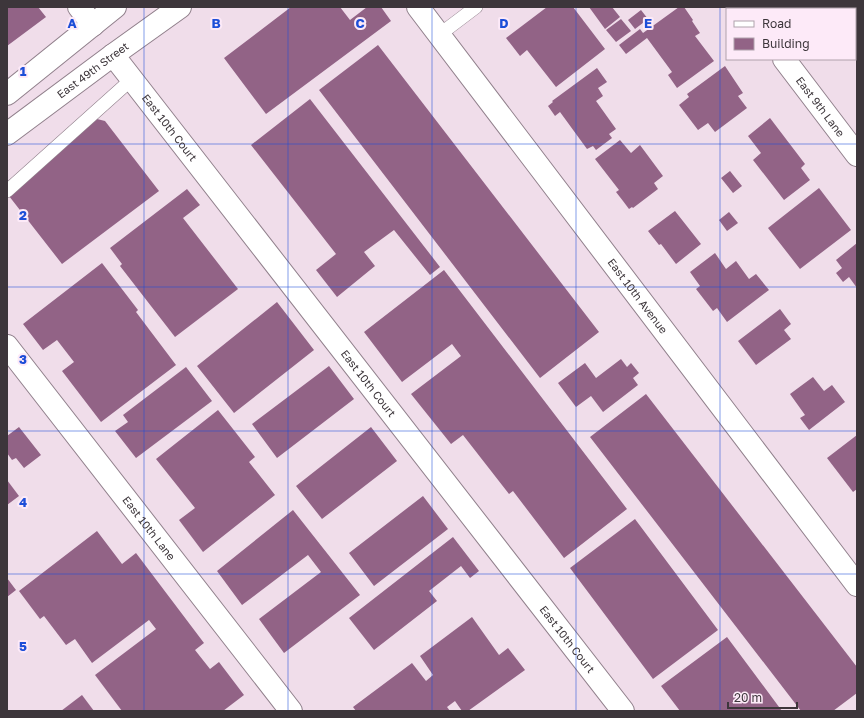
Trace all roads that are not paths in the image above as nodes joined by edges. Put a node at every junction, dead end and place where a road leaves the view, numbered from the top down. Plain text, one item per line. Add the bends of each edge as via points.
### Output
1 (79, 7) edge
2 (115, 7) edge
3 (180, 7) edge
4 (418, 7) edge
5 (476, 7) edge
6 (93, 25) junction
7 (439, 35) junction
8 (113, 55) junction
9 (785, 60) edge
10 (132, 79) junction
11 (7, 94) edge
12 (7, 134) edge
13 (857, 155) edge
14 (7, 191) edge
15 (7, 346) edge
16 (857, 585) edge
17 (291, 711) edge
18 (623, 711) edge

1 - 6 street
2 - 6 street
3 - 8 street, East 49th Street
4 - 7 street, East 10th Avenue
5 - 7 lane
6 - 11 street
7 - 16 street, East 10th Avenue
8 - 10 street, East 10th Court
8 - 12 street, East 49th Street
9 - 13 street, East 9th Lane
10 - 14 lane
10 - 18 street, East 10th Court
15 - 17 street, East 10th Lane

